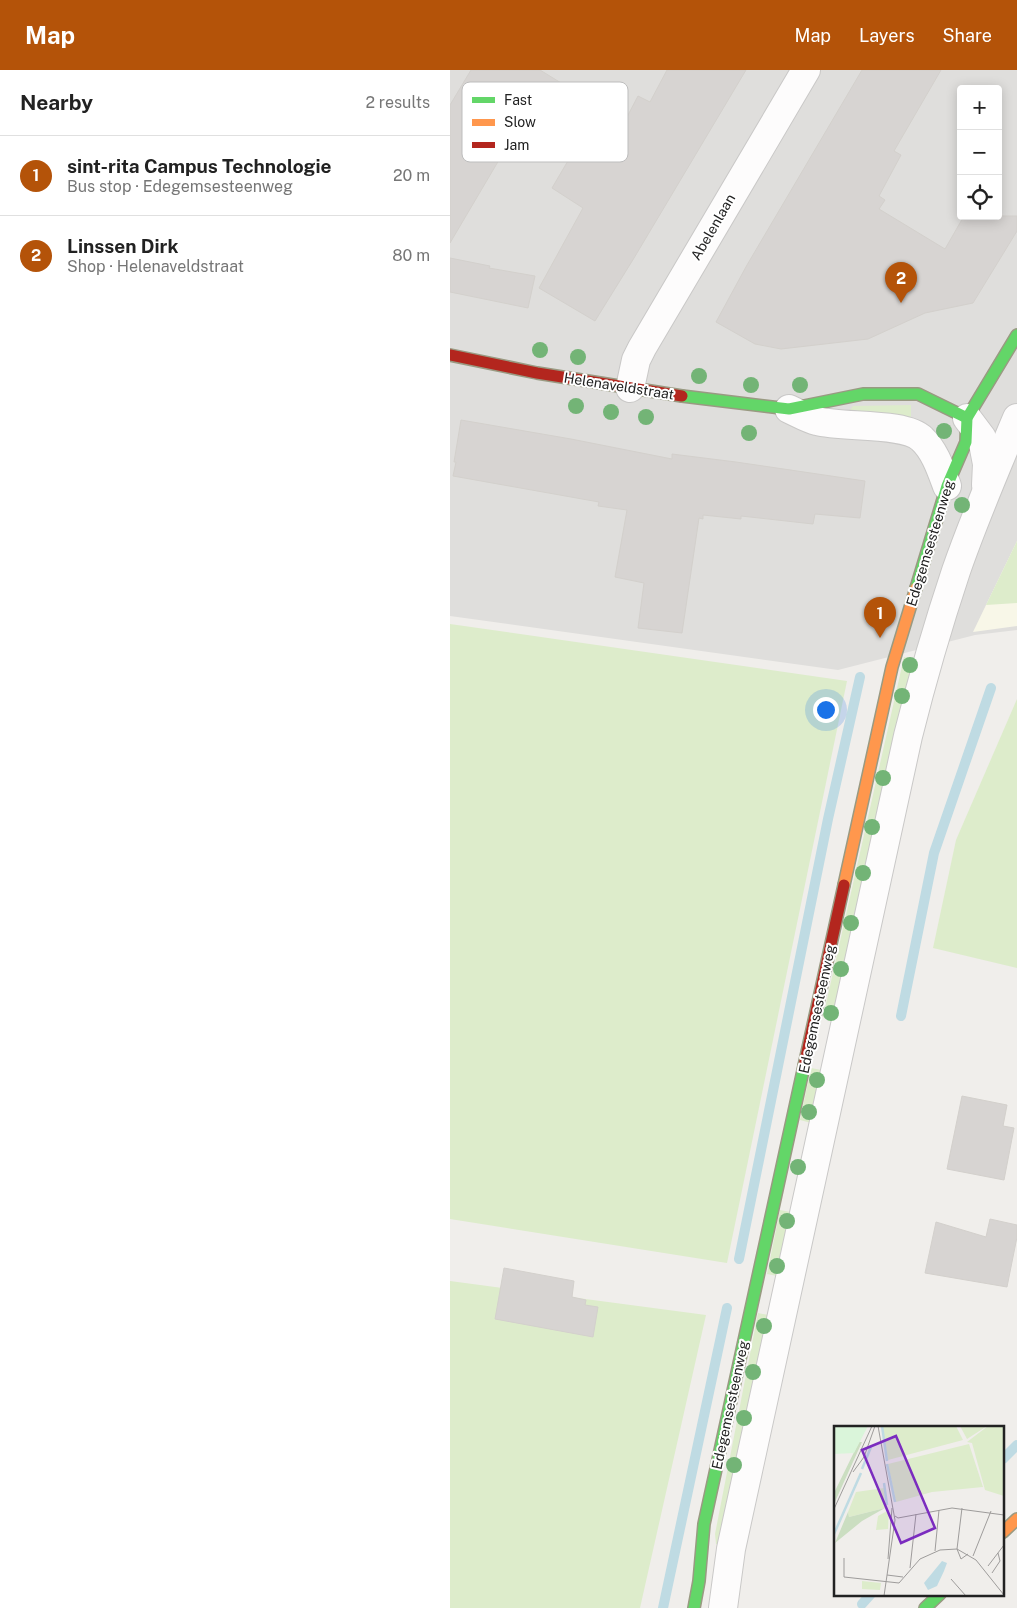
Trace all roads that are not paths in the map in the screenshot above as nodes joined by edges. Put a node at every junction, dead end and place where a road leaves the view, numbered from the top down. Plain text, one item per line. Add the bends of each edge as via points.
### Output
1 (806, 70) edge
2 (1017, 335) edge
3 (450, 355) edge
4 (630, 388) junction
5 (789, 409) junction
6 (968, 418) junction
7 (1017, 418) edge
8 (947, 486) junction
9 (985, 493) junction
10 (908, 614) junction
11 (941, 620) junction
12 (1017, 1519) edge
13 (1004, 1531) edge
14 (938, 1596) edge
15 (694, 1608) edge
16 (723, 1608) edge
17 (925, 1608) edge

1 - 4 street, Abelenlaan via 642,348
2 - 6 main road, Edegemsesteenweg
3 - 4 main road, Helenaveldstraat
4 - 5 main road, Helenaveldstraat
5 - 6 main road, Helenaveldstraat via 863,394 918,394
5 - 8 street, Helenaveldstraat via 817,421 916,434 937,460
6 - 8 main road, Edegemsesteenweg via 966,442
6 - 9 street via 982,438 987,464
7 - 9 street
8 - 10 main road, Edegemsesteenweg
9 - 11 street
10 - 11 street
10 - 15 main road, Edegemsesteenweg via 892,667 706,1514
11 - 16 street via 906,746 733,1539
12 - 13 main road
14 - 17 main road

